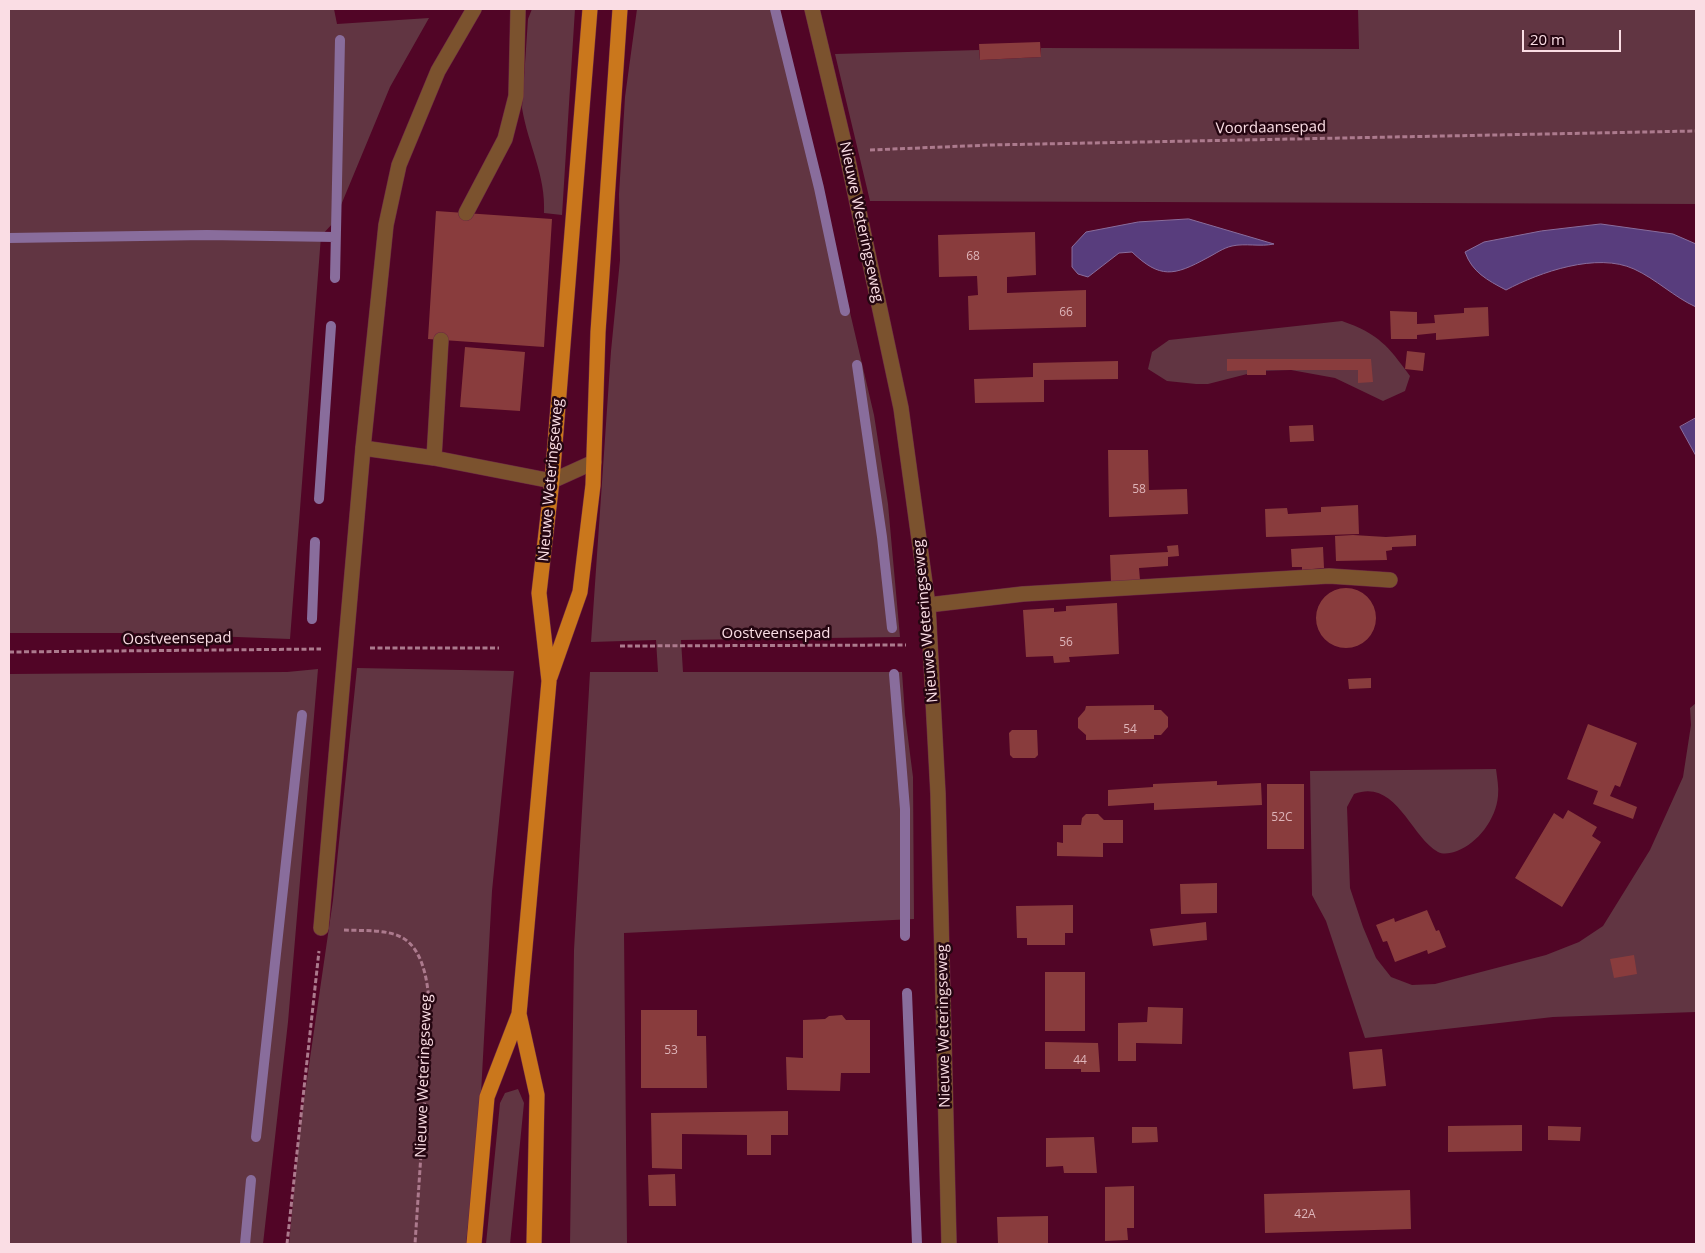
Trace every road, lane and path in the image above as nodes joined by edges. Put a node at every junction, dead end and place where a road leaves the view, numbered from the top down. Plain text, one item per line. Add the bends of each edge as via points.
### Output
1 (474, 9) edge
2 (518, 9) edge
3 (590, 9) edge
4 (620, 9) edge
5 (812, 9) edge
6 (1696, 132) edge
7 (846, 151) junction
8 (466, 213) dead end
9 (441, 340) dead end
10 (363, 448) junction
11 (434, 458) junction
12 (594, 462) junction
13 (552, 481) junction
14 (1390, 580) dead end
15 (928, 605) junction
16 (931, 645) junction
17 (620, 646) dead end
18 (345, 648) junction
19 (371, 648) dead end
20 (499, 648) dead end
21 (9, 652) edge
22 (549, 681) junction
23 (321, 928) junction
24 (519, 1014) junction
25 (287, 1244) edge
26 (415, 1244) edge
27 (474, 1244) edge
28 (534, 1244) edge
29 (949, 1244) edge

1 - 10 street via 438,71 399,165 386,225
2 - 8 street via 514,104 505,139
3 - 13 main road, Nieuwe Weteringseweg
4 - 12 main road, Nieuwe Weteringseweg via 598,332
5 - 7 street, Nieuwe Weteringseweg
6 - 7 path, Voordaansepad via 990,145
7 - 15 street, Nieuwe Weteringseweg via 902,408
9 - 11 street
10 - 11 street
10 - 18 street
11 - 13 street
12 - 13 street
12 - 22 main road, Nieuwe Weteringseweg via 580,592
13 - 22 main road, Nieuwe Weteringseweg via 540,593
14 - 15 street via 1329,576 1024,594
15 - 16 street, Nieuwe Weteringseweg
16 - 17 path, Oostveensepad
16 - 29 street, Nieuwe Weteringseweg via 938,794
18 - 21 path, Oostveensepad
18 - 23 street
19 - 20 path
22 - 24 main road, Nieuwe Weteringseweg
23 - 25 path
23 - 26 path, Nieuwe Weteringseweg via 391,934 403,938 424,969 430,1018
24 - 27 main road, Nieuwe Weteringseweg via 487,1097
24 - 28 main road, Nieuwe Weteringseweg via 537,1095

